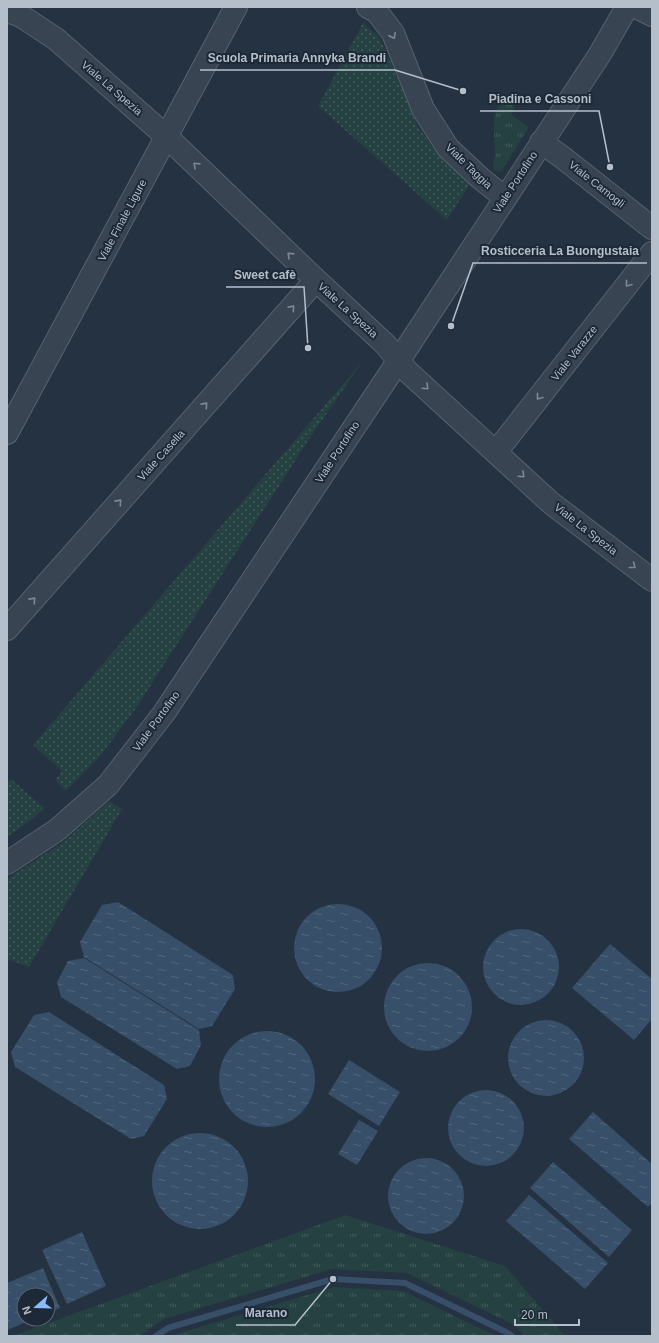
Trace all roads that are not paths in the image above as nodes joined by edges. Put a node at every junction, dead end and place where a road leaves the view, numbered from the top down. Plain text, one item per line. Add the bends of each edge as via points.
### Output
1 (236, 7) edge
2 (368, 7) edge
3 (627, 7) edge
4 (636, 7) edge
5 (7, 12) edge
6 (652, 15) edge
7 (167, 137) junction
8 (541, 142) junction
9 (505, 198) junction
10 (652, 228) edge
11 (652, 253) edge
12 (316, 280) junction
13 (399, 360) junction
14 (7, 433) edge
15 (496, 452) junction
16 (652, 580) edge
17 (7, 629) edge
18 (7, 864) edge

1 - 7 street, Viale Finale Ligure
2 -> 9 street, Viale Taggia via 377,12 393,33 423,109 448,148
3 - 8 street, Viale Portofino via 600,54
4 - 6 street
5 - 7 street, Viale La Spezia via 21,16 56,38
12 -> 7 street, Viale La Spezia
7 - 14 street, Viale Finale Ligure
8 - 9 street, Viale Portofino
8 - 10 street, Viale Camogli
9 - 13 street, Viale Portofino
11 -> 15 street, Viale Varazze
12 - 13 street, Viale La Spezia
17 -> 12 street, Viale Casella
13 -> 15 street, Viale La Spezia
13 - 18 street, Viale Portofino via 164,713 108,785 57,830
15 -> 16 street, Viale La Spezia via 552,503

